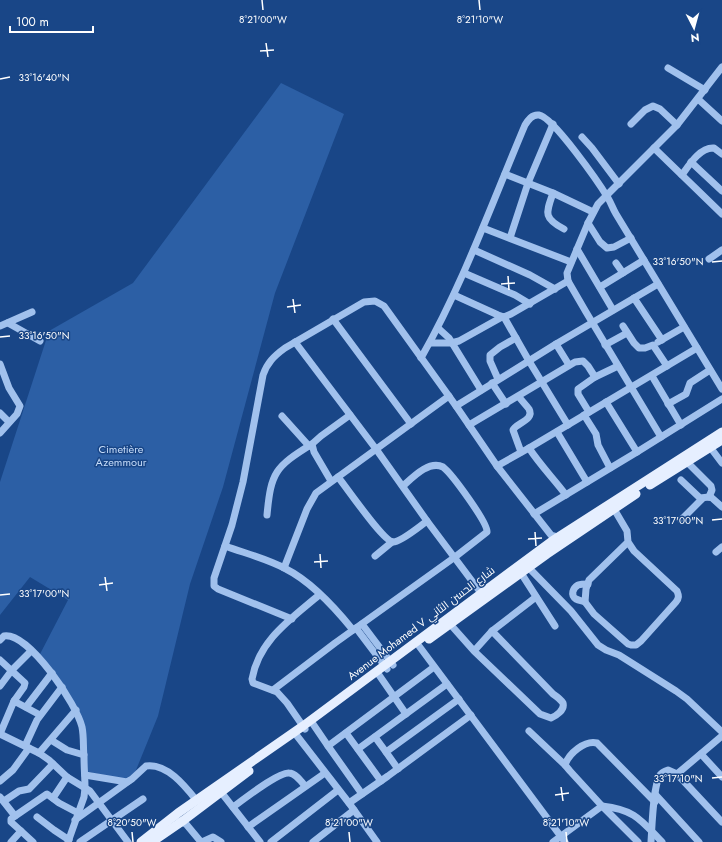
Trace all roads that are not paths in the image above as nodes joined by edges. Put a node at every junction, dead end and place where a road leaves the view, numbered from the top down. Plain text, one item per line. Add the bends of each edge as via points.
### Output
1 (722, 67) edge
2 (668, 68) dead end
3 (705, 90) junction
4 (698, 100) junction
5 (722, 121) edge
6 (553, 124) junction
7 (631, 124) dead end
8 (677, 125) junction
9 (582, 137) dead end
10 (654, 148) junction
11 (722, 154) edge
12 (692, 162) junction
13 (505, 174) junction
14 (682, 175) junction
15 (528, 183) junction
16 (619, 184) junction
17 (722, 191) edge
18 (553, 193) junction
19 (606, 195) junction
20 (594, 212) junction
21 (722, 214) edge
22 (588, 223) junction
23 (483, 228) junction
24 (564, 229) dead end
25 (510, 238) junction
26 (631, 238) junction
27 (577, 249) junction
28 (474, 250) junction
29 (722, 250) edge
30 (709, 259) dead end
31 (644, 260) junction
32 (571, 262) junction
33 (616, 263) dead end
34 (464, 273) junction
35 (623, 273) junction
36 (568, 281) junction
37 (658, 284) junction
38 (600, 287) junction
39 (555, 289) junction
40 (454, 295) junction
41 (634, 298) junction
42 (530, 304) junction
43 (614, 310) junction
44 (32, 312) dead end
45 (503, 317) junction
46 (333, 319) junction
47 (8, 323) junction
48 (592, 323) junction
49 (0, 326) edge
50 (623, 326) dead end
51 (684, 327) junction
52 (438, 328) junction
53 (627, 333) junction
54 (516, 338) junction
55 (662, 340) junction
56 (40, 341) dead end
57 (295, 342) junction
58 (430, 343) junction
59 (452, 343) junction
60 (556, 344) junction
61 (605, 345) junction
62 (653, 345) junction
63 (697, 348) junction
64 (421, 358) junction
65 (529, 361) junction
66 (0, 364) edge
67 (570, 365) junction
68 (618, 366) junction
69 (667, 366) junction
70 (710, 370) junction
71 (652, 376) junction
72 (596, 377) junction
73 (495, 381) junction
74 (542, 383) junction
75 (631, 387) junction
76 (722, 389) edge
77 (481, 390) junction
78 (449, 396) junction
79 (519, 397) junction
80 (722, 399) edge
81 (606, 402) junction
82 (506, 404) junction
83 (668, 404) junction
84 (456, 406) junction
85 (0, 412) edge
86 (586, 414) junction
87 (350, 415) junction
88 (282, 416) dead end
89 (9, 422) junction
90 (411, 424) junction
91 (469, 425) junction
92 (568, 425) junction
93 (681, 425) junction
94 (557, 432) junction
95 (722, 432) edge
96 (0, 433) edge
97 (661, 437) junction
98 (722, 440) edge
99 (310, 445) junction
100 (529, 448) junction
101 (710, 448) junction
102 (376, 449) junction
103 (522, 452) junction
104 (637, 452) junction
105 (687, 462) junction
106 (722, 463) edge
107 (498, 466) junction
108 (610, 468) junction
109 (338, 477) junction
110 (681, 480) dead end
111 (331, 481) junction
112 (588, 482) junction
113 (403, 486) junction
114 (566, 495) junction
115 (706, 498) junction
116 (614, 506) junction
117 (722, 507) edge
118 (534, 514) junction
119 (267, 515) dead end
120 (681, 520) dead end
121 (427, 521) junction
122 (556, 541) junction
123 (392, 542) junction
124 (628, 542) junction
125 (225, 546) junction
126 (722, 547) edge
127 (716, 552) dead end
128 (375, 556) dead end
129 (455, 557) junction
130 (284, 568) junction
131 (529, 568) junction
132 (521, 573) junction
133 (588, 584) junction
134 (319, 595) junction
135 (483, 596) junction
136 (536, 597) junction
137 (585, 602) junction
138 (292, 619) junction
139 (450, 624) junction
140 (555, 626) dead end
141 (357, 628) junction
142 (492, 631) junction
143 (0, 639) edge
144 (419, 646) junction
145 (31, 651) junction
146 (474, 651) junction
147 (0, 660) edge
148 (389, 665) junction
149 (434, 667) junction
150 (12, 670) junction
151 (52, 673) junction
152 (379, 675) junction
153 (447, 684) junction
154 (0, 686) edge
155 (62, 688) junction
156 (273, 690) junction
157 (395, 697) junction
158 (459, 699) junction
159 (14, 701) junction
160 (26, 707) junction
161 (76, 710) junction
162 (406, 714) junction
163 (40, 715) junction
164 (470, 715) junction
165 (307, 726) junction
166 (529, 731) dead end
167 (722, 732) edge
168 (346, 733) junction
169 (0, 734) edge
170 (295, 734) junction
171 (722, 736) edge
172 (375, 737) junction
173 (51, 740) junction
174 (328, 746) junction
175 (27, 747) junction
176 (358, 749) junction
177 (386, 752) junction
178 (39, 753) junction
179 (701, 754) junction
180 (84, 755) junction
181 (53, 764) junction
182 (565, 765) junction
183 (398, 769) junction
184 (325, 772) junction
185 (85, 774) junction
186 (677, 774) junction
187 (722, 777) edge
188 (67, 778) junction
189 (0, 781) edge
190 (129, 781) junction
191 (381, 781) junction
192 (305, 786) junction
193 (86, 788) junction
194 (338, 790) junction
195 (221, 792) junction
196 (362, 794) junction
197 (655, 794) junction
198 (52, 798) junction
199 (2, 799) edge
200 (143, 799) dead end
201 (197, 801) junction
202 (655, 802) junction
203 (100, 803) junction
204 (349, 803) junction
205 (602, 806) junction
206 (233, 807) junction
207 (354, 810) junction
208 (15, 816) junction
209 (37, 817) dead end
210 (76, 817) junction
211 (182, 818) junction
212 (112, 821) junction
213 (722, 822) edge
214 (248, 827) junction
215 (21, 831) junction
216 (652, 832) junction
217 (563, 839) edge
218 (68, 841) edge
219 (11, 842) edge
220 (33, 842) edge
221 (80, 842) edge
222 (128, 842) edge
223 (141, 842) edge
224 (152, 842) edge
225 (202, 842) edge
226 (221, 842) edge
227 (260, 842) edge
228 (272, 842) edge
229 (313, 842) edge
230 (377, 842) edge
231 (553, 842) edge
232 (638, 842) edge
233 (651, 842) edge
234 (662, 842) edge
235 (699, 842) edge

1 - 3 street
2 - 3 street
3 - 4 street
4 - 5 street
4 - 8 street
6 - 13 street via 539,115 528,119
6 - 15 street
6 - 19 street
7 - 8 street via 643,111 653,106
8 - 10 street
9 - 16 street
10 - 14 street
10 - 16 street
11 - 12 street via 716,149 708,148
12 - 14 street
12 - 17 street
13 - 15 street
13 - 23 street
14 - 21 street
15 - 18 street
15 - 25 street
16 - 19 street
18 - 20 street
18 - 24 street via 547,211 548,216 554,224
19 - 20 street
19 - 26 street
20 - 22 street
22 - 26 street via 607,248
22 - 27 street
23 - 25 street
23 - 28 street
25 - 32 street
26 - 31 street
27 - 32 street
27 - 38 street
28 - 34 street
28 - 39 street
29 - 30 street
31 - 35 street
31 - 37 street
32 - 36 street via 567,273
33 - 35 street
34 - 40 street
34 - 42 street
35 - 38 street
36 - 39 street
36 - 48 street
37 - 41 street
37 - 51 street
38 - 43 street
39 - 42 street
40 - 45 street
40 - 52 street
41 - 43 street
41 - 55 street
42 - 45 street
43 - 48 street
44 - 47 street
45 - 54 street
45 - 59 street via 467,338
46 - 57 street
46 - 64 street via 364,302 378,302 388,310
46 - 90 street
47 - 49 street
47 - 56 street
48 - 60 street
48 - 61 street
50 - 53 street
51 - 55 street
51 - 63 street
52 - 58 street
52 - 59 street
53 - 61 street
53 - 62 street via 640,348
54 - 65 street
54 - 73 street via 490,355
55 - 62 street
57 - 87 street
57 - 125 street via 275,355 264,370 243,482
58 - 59 street
58 - 64 street
59 - 77 street
60 - 65 street
60 - 67 street
61 - 68 street
62 - 69 street
63 - 69 street
63 - 70 street
64 - 78 street
65 - 73 street
65 - 74 street
66 - 89 street via 9,388 20,406
67 - 72 street via 583,361
67 - 74 street
68 - 72 street
68 - 75 street
69 - 71 street
70 - 76 street
70 - 83 street via 690,383 686,394
71 - 75 street
71 - 83 street
72 - 86 street via 577,390
73 - 77 street
73 - 82 street
74 - 79 street
74 - 92 street
75 - 81 street
75 - 97 street
77 - 84 street
78 - 84 street
78 - 90 street
79 - 82 street
79 - 103 street via 530,414 513,430
80 - 93 street
81 - 86 street
81 - 104 street
82 - 91 street
83 - 93 street
84 - 91 street
85 - 89 street
86 - 92 street
86 - 108 street
87 - 99 street
87 - 102 street
88 - 99 street
89 - 96 street
90 - 102 street
91 - 107 street
92 - 94 street
93 - 97 street
94 - 100 street
94 - 112 street
95 - 116 main road, Avenue Mohamed V شارع الحسن الثاني
97 - 104 street
98 - 101 main road, Avenue Mohamed V شارع الحسن الثاني
99 - 111 street
99 - 119 street via 276,472 271,483
100 - 103 street
100 - 114 street
101 - 105 main road, Avenue Mohamed V شارع الحسن الثاني
101 - 106 street
102 - 109 street
102 - 113 street
103 - 107 street
104 - 108 street
105 - 115 street via 711,486 712,490
105 - 116 main road, Avenue Mohamed V شارع الحسن الثاني
107 - 118 street
108 - 112 street
109 - 111 street
109 - 123 street via 382,534
110 - 115 street
111 - 130 street via 316,493 309,504
112 - 114 street
113 - 121 street
113 - 129 street via 426,468 438,465 446,470 470,501 487,531
114 - 118 street
115 - 117 street via 714,499
115 - 120 street
116 - 122 main road, Avenue Mohamed V شارع الحسن الثاني
116 - 124 street via 627,531
118 - 122 street
121 - 123 street via 400,540
121 - 129 street
122 - 131 main road, Avenue Mohamed V شارع الحسن الثاني
122 - 135 main road, Avenue Mohamed V شارع الحسن الثاني
123 - 128 street
124 - 133 street via 589,580
124 - 137 street via 634,551 677,591 679,599 641,641 631,645 594,614
125 - 130 street
125 - 138 street via 214,578 216,588
126 - 127 street
129 - 135 street
129 - 141 street
130 - 134 street via 298,576
131 - 132 main road, Avenue Mohamed V شارع الحسن الثاني
131 - 167 street via 571,611 598,645 619,655 676,691
132 - 135 main road, Avenue Mohamed V شارع الحسن الثاني
132 - 136 street
133 - 137 street
133 - 137 street via 578,585 573,592 576,599
134 - 138 street
134 - 141 street
135 - 139 main road, Avenue Mohamed V شارع الحسن الثاني
135 - 148 main road, Avenue Mohamed V شارع الحسن الثاني
136 - 140 street
136 - 142 street
138 - 156 street via 268,642 252,677 253,683
139 - 144 main road, Avenue Mohamed V شارع الحسن الثاني
139 - 146 street
141 - 148 street
141 - 156 street
142 - 146 street
142 - 146 street via 562,702 561,711 551,718 540,714
143 - 145 street via 12,637
144 - 148 main road, Avenue Mohamed V شارع الحسن الثاني
144 - 149 street
145 - 150 street
145 - 151 street
147 - 150 street
148 - 152 main road, Avenue Mohamed V شارع الحسن الثاني
148 - 165 main road, Avenue Mohamed V شارع الحسن الثاني
149 - 153 street
149 - 157 street
150 - 154 street
150 - 159 street via 25,685
151 - 155 street
151 - 160 street
152 - 157 street
152 - 165 main road, Avenue Mohamed V شارع الحسن الثاني
153 - 158 street
153 - 162 street
155 - 161 street
155 - 163 street
156 - 165 street
157 - 162 street
157 - 168 street
158 - 164 street
158 - 177 street
159 - 160 street
159 - 169 street
160 - 163 street
161 - 173 street
161 - 180 street via 82,727
162 - 172 street
163 - 175 street via 34,724
164 - 183 street
164 - 217 street
165 - 170 main road, Avenue Mohamed V شارع الحسن الثاني
165 - 174 street
166 - 182 street
168 - 174 street
168 - 176 street
169 - 175 street
170 - 184 street
170 - 195 main road, Avenue Mohamed V شارع الحسن الثاني
170 - 201 main road, Avenue Mohamed V شارع الحسن الثاني
171 - 179 street
172 - 176 street
172 - 177 street
173 - 178 street
173 - 180 street via 67,750
174 - 196 street
175 - 178 street
175 - 189 street via 13,770
176 - 191 street
177 - 183 street
178 - 181 street
179 - 186 street
179 - 187 street
180 - 185 street
181 - 188 street
181 - 199 street via 29,789
182 - 202 street via 569,757 580,748 591,742 597,743
182 - 205 street
183 - 191 street
184 - 192 street
184 - 194 street
185 - 190 street
185 - 193 street
186 - 197 street via 668,770 660,774
186 - 213 street
188 - 193 street
188 - 198 street
190 - 201 street via 146,766 156,766 177,779
190 - 203 street
191 - 196 street
192 - 206 street via 293,774 284,773
192 - 214 street
193 - 203 street
193 - 210 street
194 - 204 street
194 - 228 street
195 - 206 street
195 - 211 main road, Avenue Mohamed V شارع الحسن الثاني
196 - 204 street
197 - 202 street
197 - 235 street
198 - 208 street via 48,794 44,795
198 - 210 street
199 - 208 street
200 - 212 street
201 - 211 main road, Avenue Mohamed V شارع الحسن الثاني
202 - 216 street
203 - 210 street
203 - 212 street
204 - 207 street
205 - 216 street via 632,814 643,821
205 - 217 street
205 - 232 street
206 - 214 street
207 - 229 street
207 - 230 street
208 - 215 street via 11,822
209 - 218 street
210 - 218 street
211 - 223 main road, Avenue Mohamed V شارع الحسن الثاني
211 - 224 main road, Avenue Mohamed V شارع الحسن الثاني
211 - 225 street
212 - 221 street
212 - 222 street
214 - 227 street
215 - 219 street
215 - 220 street
216 - 233 street
216 - 234 street
217 - 231 street
225 - 226 street via 213,837

